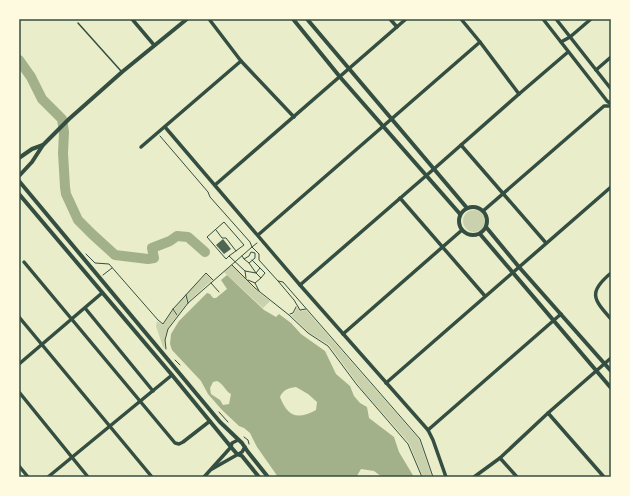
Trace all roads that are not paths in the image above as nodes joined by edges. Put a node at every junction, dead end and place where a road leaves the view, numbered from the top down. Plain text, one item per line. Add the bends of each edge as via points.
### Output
1 (132, 19) edge
2 (187, 19) edge
3 (209, 19) edge
4 (293, 19) edge
5 (306, 19) edge
6 (390, 19) edge
7 (406, 19) edge
8 (461, 19) edge
9 (542, 19) edge
10 (556, 19) edge
11 (591, 19) edge
12 (78, 23) dead end
13 (397, 27) junction
14 (570, 36) junction
15 (480, 42) junction
16 (561, 42) junction
17 (154, 46) junction
18 (568, 52) junction
19 (611, 57) edge
20 (241, 61) junction
21 (348, 70) junction
22 (596, 70) junction
23 (122, 72) junction
24 (340, 77) junction
25 (611, 89) edge
26 (519, 94) junction
27 (611, 105) edge
28 (294, 117) junction
29 (390, 119) junction
30 (384, 126) junction
31 (164, 127) junction
32 (43, 145) junction
33 (461, 145) junction
34 (141, 147) dead end
35 (19, 158) edge
36 (435, 168) junction
37 (19, 176) edge
38 (426, 176) junction
39 (19, 180) edge
40 (215, 186) junction
41 (611, 187) edge
42 (503, 193) junction
43 (19, 194) edge
44 (400, 198) junction
45 (467, 208) junction
46 (483, 210) junction
47 (460, 214) junction
48 (486, 227) junction
49 (462, 230) junction
50 (480, 234) junction
51 (258, 235) junction
52 (546, 243) junction
53 (442, 247) junction
54 (24, 262) dead end
55 (519, 267) junction
56 (512, 273) junction
57 (611, 273) edge
58 (300, 285) junction
59 (102, 293) junction
60 (485, 296) junction
61 (85, 308) junction
62 (561, 314) junction
63 (19, 317) edge
64 (611, 319) edge
65 (71, 320) junction
66 (554, 320) junction
67 (343, 334) junction
68 (41, 345) junction
69 (611, 358) edge
70 (19, 364) edge
71 (605, 364) junction
72 (597, 371) junction
73 (611, 371) edge
74 (172, 375) junction
75 (386, 383) junction
76 (611, 388) edge
77 (153, 391) junction
78 (19, 392) edge
79 (140, 402) junction
80 (548, 413) junction
81 (210, 422) junction
82 (109, 427) junction
83 (428, 430) junction
84 (240, 438) junction
85 (231, 447) junction
86 (247, 447) junction
87 (237, 454) junction
88 (71, 458) junction
89 (500, 458) junction
90 (19, 466) edge
91 (211, 470) junction
92 (28, 477) edge
93 (48, 477) edge
94 (88, 477) edge
95 (152, 477) edge
96 (204, 477) edge
97 (259, 477) edge
98 (268, 477) edge
99 (446, 477) edge
100 (474, 477) edge
101 (517, 477) edge
102 (604, 477) edge

1 - 17 street
2 - 17 street
3 - 20 street
4 - 24 street
5 - 21 street
6 - 13 street
7 - 13 street
8 - 15 street
9 - 16 street
10 - 14 street
11 - 14 street
12 - 23 lane
13 - 21 street
14 - 16 street
14 - 22 street
15 - 26 street
15 - 29 street
16 - 18 street
17 - 23 street
18 - 26 street
18 - 27 street
19 - 22 street
20 - 28 street
20 - 31 street
21 - 24 street
21 - 29 street
22 - 25 street
23 - 32 street
24 - 28 street
24 - 30 street
26 - 33 street
27 - 42 street via 604,106
28 - 40 street
29 - 30 street
29 - 36 street
30 - 38 street
30 - 51 street
31 - 34 street
31 - 40 street
32 - 35 street
32 - 37 street
33 - 36 street
33 - 42 street
36 - 38 street
36 - 45 street
38 - 44 street
38 - 47 street
39 - 84 street via 220,422
40 - 51 street
41 - 52 street
42 - 46 street
42 - 52 street
43 - 59 street
44 - 53 street
44 - 58 street
45 - 46 street via 473,206
45 - 47 street
46 - 48 street via 487,218
47 - 49 street via 458,220
48 - 50 street
48 - 55 street
49 - 50 street via 470,235
49 - 53 street
50 - 56 street
51 - 58 street
52 - 55 street
53 - 60 street
53 - 67 street
54 - 65 street
55 - 56 street
55 - 62 street
56 - 60 street
56 - 66 street
57 - 64 street via 599,283 595,294 597,302
58 - 67 street
59 - 61 street
59 - 74 street
60 - 75 street
61 - 65 street
61 - 77 street
62 - 66 street
62 - 71 street
63 - 68 street
65 - 68 street
65 - 79 street
66 - 72 street
66 - 83 street
67 - 75 street
68 - 70 street
68 - 82 street
69 - 71 street
71 - 72 street
71 - 73 street
72 - 76 street
72 - 80 street
74 - 77 street
74 - 81 street
75 - 83 street
77 - 79 street
78 - 88 street
79 - 81 street via 175,443 179,444
79 - 82 street
80 - 89 street
80 - 102 street
81 - 85 street
82 - 88 street
82 - 95 street
83 - 99 street
84 - 85 street via 233,441
84 - 86 street
85 - 87 street
85 - 91 street
86 - 87 street
86 - 98 street
87 - 91 street
87 - 97 street via 242,456
88 - 93 street
88 - 94 street
89 - 100 street
89 - 101 street
90 - 92 street
91 - 96 street

